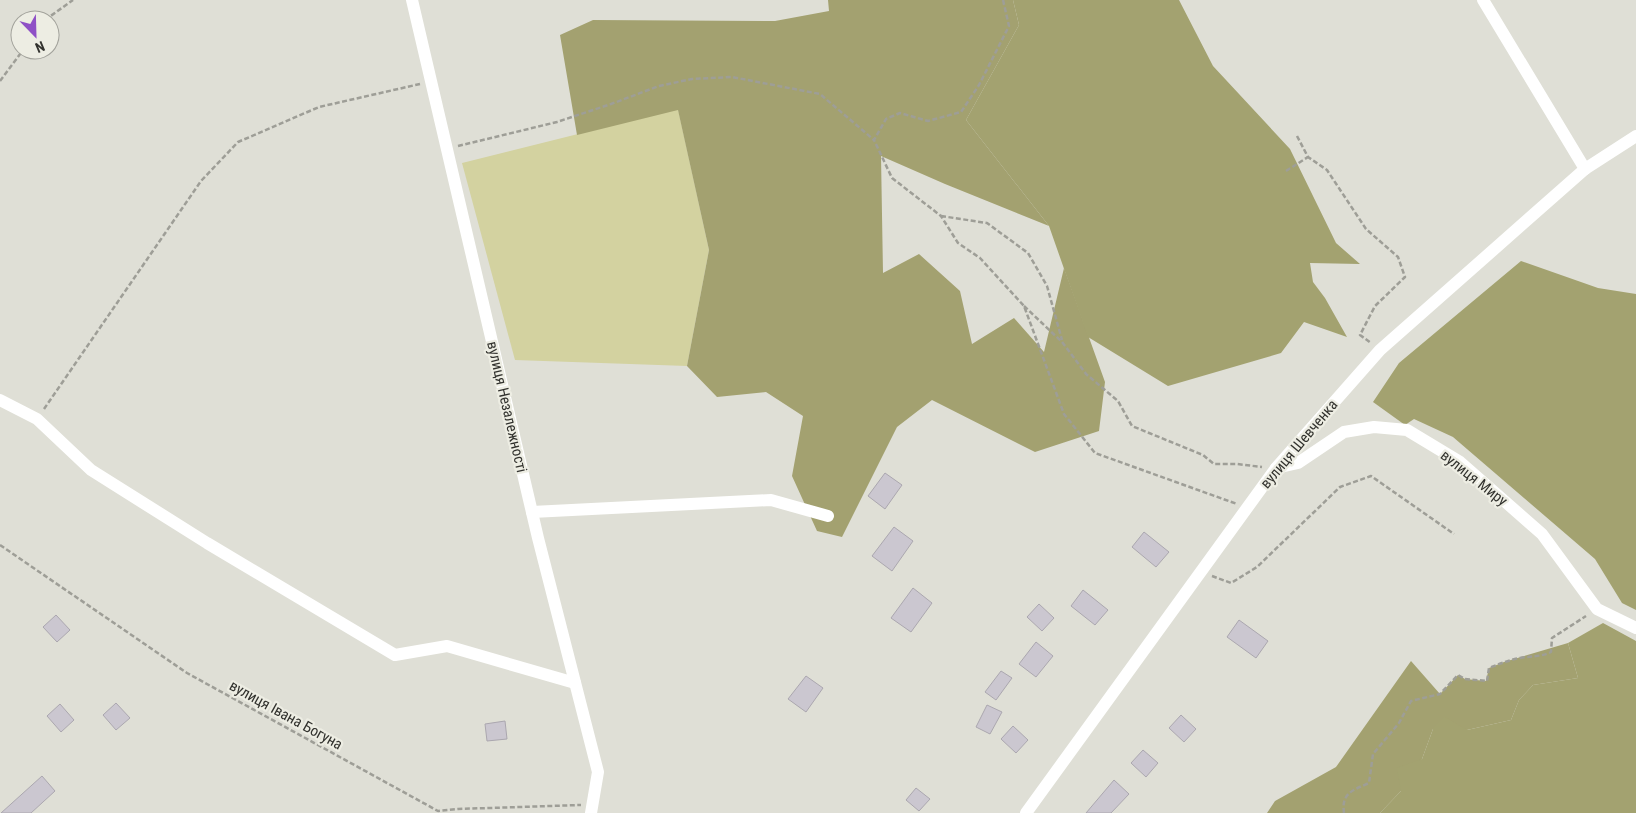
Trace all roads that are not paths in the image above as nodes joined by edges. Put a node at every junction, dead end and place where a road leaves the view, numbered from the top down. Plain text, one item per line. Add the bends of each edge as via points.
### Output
1 (412, 0) edge
2 (1483, 0) edge
3 (1636, 136) edge
4 (1585, 169) junction
5 (0, 400) edge
6 (1276, 468) junction
7 (532, 512) junction
8 (828, 516) dead end
9 (1636, 628) edge
10 (575, 683) junction
11 (591, 809) edge
12 (1026, 813) edge

1 - 7 street, вулиця Незалежності
2 - 4 street
3 - 4 street, вулиця Шевченка
4 - 6 street, вулиця Шевченка via 1380,350
5 - 10 street via 37,419 91,470 394,655 447,646
6 - 9 street, вулиця Миру via 1298,463 1344,432 1374,427 1407,430 1460,462 1542,534 1597,609
6 - 12 street, вулиця Шевченка
7 - 8 street via 771,500
7 - 10 street, вулиця Незалежності
10 - 11 street, вулиця Незалежності via 598,772

